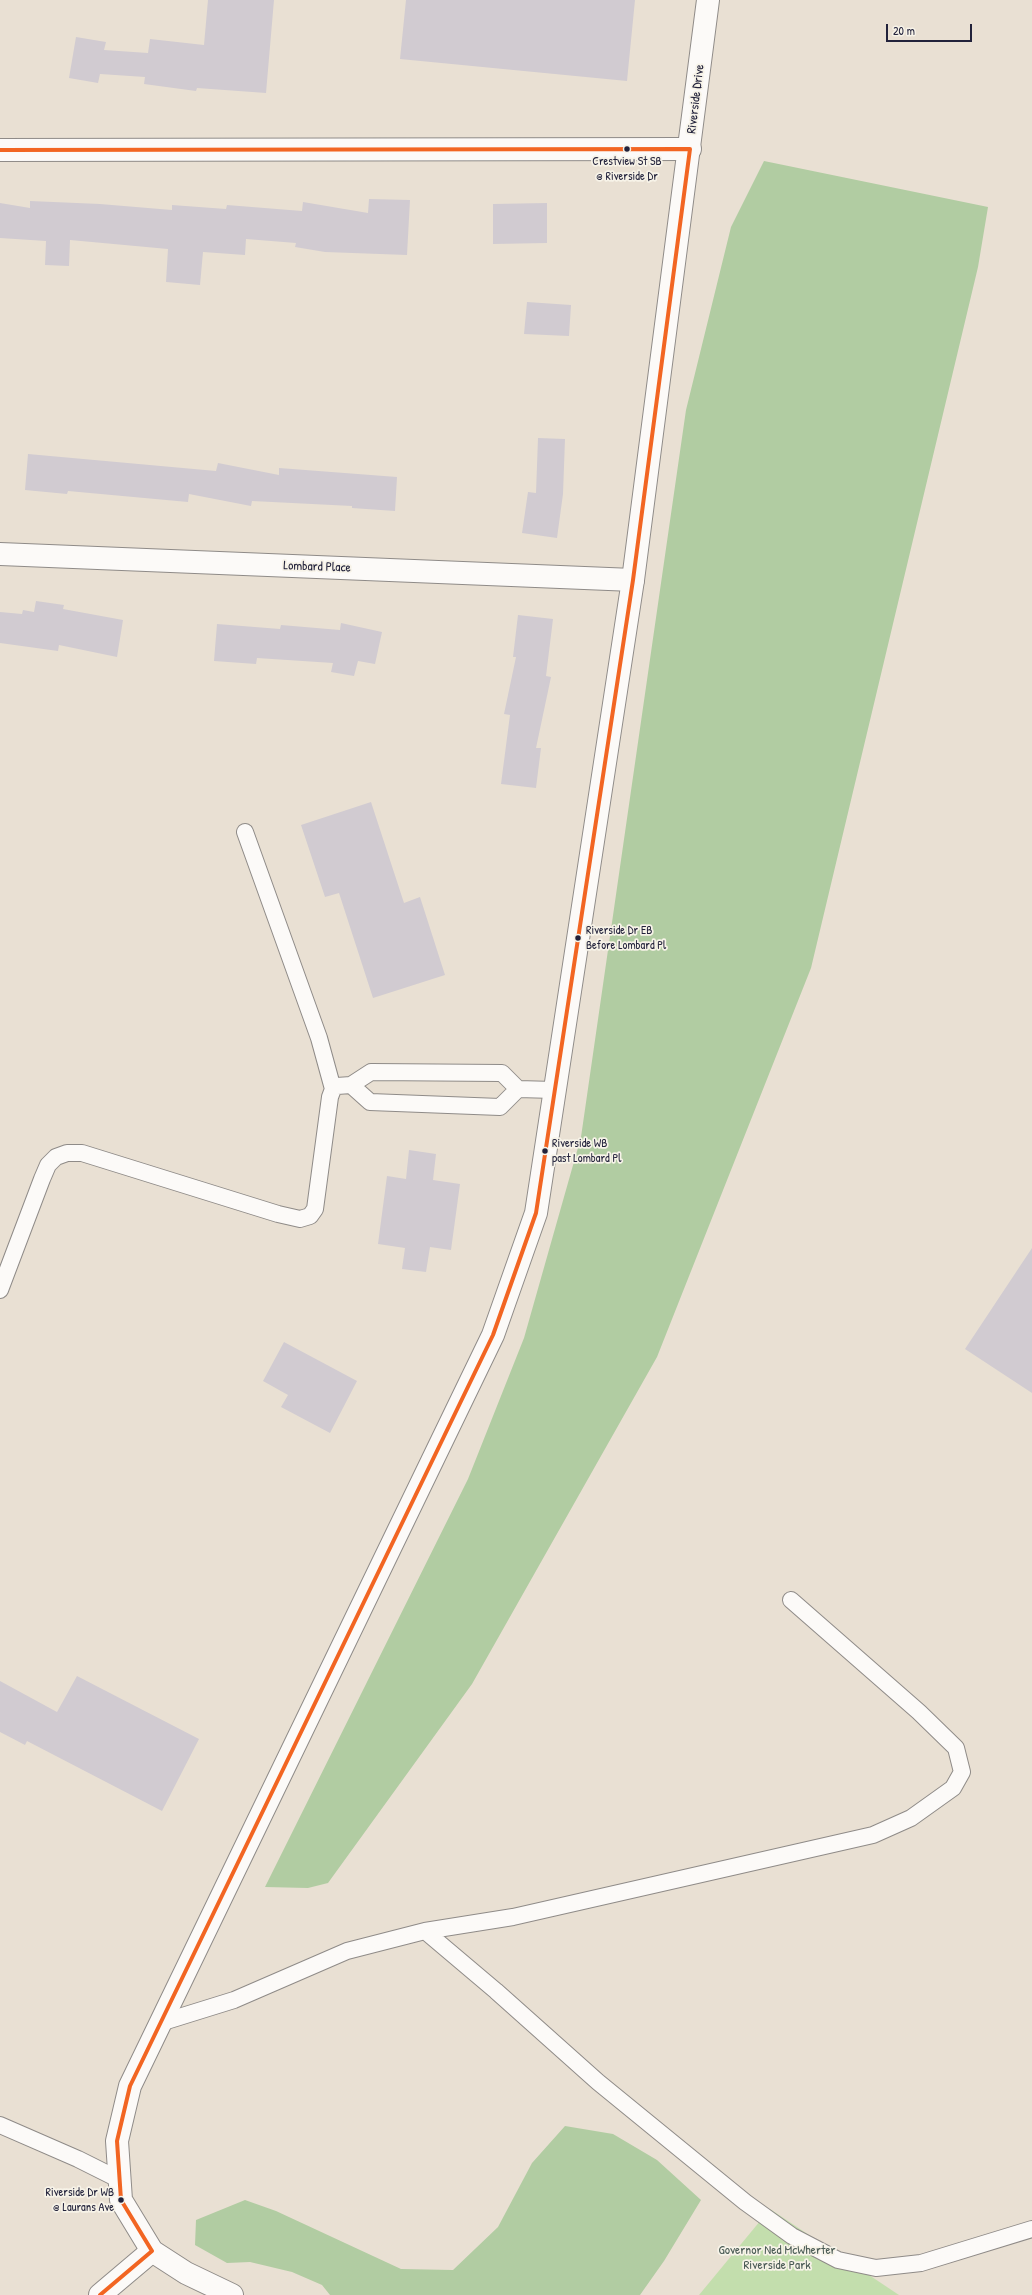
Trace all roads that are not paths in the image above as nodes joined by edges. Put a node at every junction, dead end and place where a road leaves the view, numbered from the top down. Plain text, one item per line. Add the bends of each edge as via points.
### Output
1 (708, 0) edge
2 (690, 149) junction
3 (0, 150) edge
4 (0, 554) edge
5 (634, 580) junction
6 (245, 832) dead end
7 (351, 1085) junction
8 (333, 1089) junction
9 (518, 1090) junction
10 (554, 1090) junction
11 (0, 1290) edge
12 (791, 1600) dead end
13 (425, 1931) junction
14 (160, 2023) junction
15 (0, 2125) edge
16 (120, 2180) junction
17 (1032, 2229) edge
18 (152, 2251) junction
19 (100, 2295) edge
20 (232, 2295) edge

1 - 2 street, Riverside Drive
2 - 3 street
2 - 5 street, Riverside Drive
4 - 5 street, Lombard Place
5 - 10 street, Riverside Drive
6 - 8 lane via 319,1038
7 - 8 lane via 337,1086
7 - 9 lane via 371,1072 502,1073
7 - 9 lane via 370,1102 500,1106
8 - 11 lane via 314,1209 310,1216 300,1219 278,1214 82,1153 67,1153 56,1157 48,1165
9 - 10 lane
10 - 14 street, Riverside Drive via 536,1213 493,1335
12 - 13 lane via 919,1712 956,1748 962,1772 953,1788 911,1818 873,1835 513,1917
13 - 14 lane via 346,1951 234,2000
13 - 17 lane via 598,2082 745,2202 792,2236 838,2260 876,2268 921,2263
14 - 16 street, Riverside Drive via 130,2086 117,2141
15 - 16 lane
16 - 18 street, Riverside Drive via 121,2200
18 - 19 street
18 - 20 street, Riverside Drive via 186,2273

